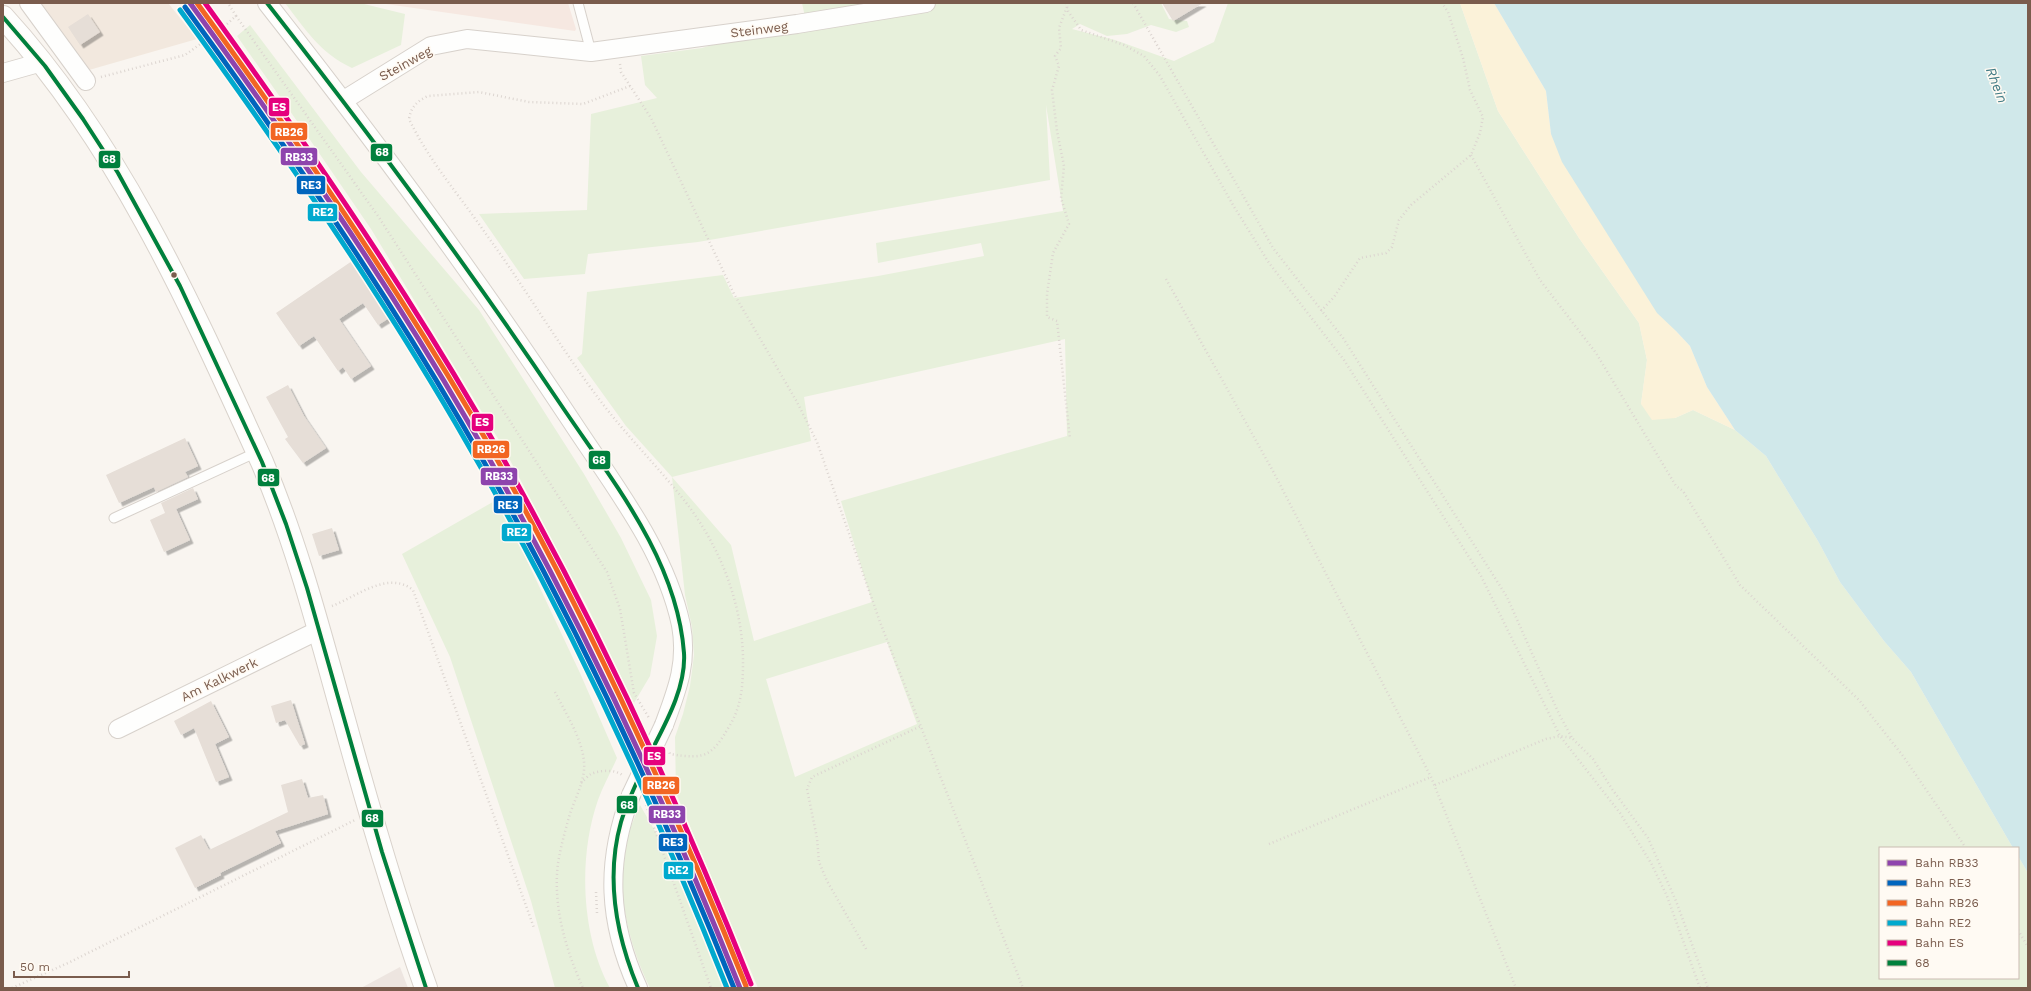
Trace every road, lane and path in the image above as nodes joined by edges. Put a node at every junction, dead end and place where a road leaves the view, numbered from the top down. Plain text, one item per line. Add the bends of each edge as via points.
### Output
1 (29, 3) edge
2 (228, 3) edge
3 (267, 3) edge
4 (578, 3) edge
5 (926, 3) edge
6 (1066, 3) edge
7 (1133, 3) edge
8 (1442, 3) edge
9 (1067, 7) junction
10 (236, 16) junction
11 (3, 17) edge
12 (227, 24) dead end
13 (206, 40) dead end
14 (617, 48) junction
15 (591, 52) junction
16 (42, 62) junction
17 (3, 73) edge
18 (86, 81) joint
19 (630, 86) junction
20 (344, 100) junction
21 (1471, 155) junction
22 (1166, 279) dead end
23 (1321, 311) junction
24 (1070, 439) dead end
25 (257, 452) junction
26 (114, 518) dead end
27 (317, 621) junction
28 (555, 692) dead end
29 (657, 722) junction
30 (921, 726) junction
31 (118, 729) dead end
32 (1560, 736) junction
33 (1572, 738) junction
34 (666, 747) dead end
35 (1431, 776) junction
36 (580, 783) junction
37 (1435, 785) junction
38 (633, 791) junction
39 (355, 819) dead end
40 (1269, 844) dead end
41 (1965, 847) edge
42 (534, 928) dead end
43 (2019, 932) edge
44 (2028, 947) edge
45 (866, 950) dead end
46 (12, 988) edge
47 (426, 988) edge
48 (583, 988) edge
49 (638, 988) edge
50 (711, 988) edge
51 (1023, 988) edge
52 (1516, 988) edge
53 (1700, 988) edge
54 (1708, 988) edge

1 - 18 street
2 - 10 path
3 - 20 street
4 - 15 lane
5 - 14 street, Steinweg via 797,24
6 - 9 path
7 - 23 path via 1273,248
8 - 21 path via 1448,12 1463,58 1470,90 1483,117
9 - 24 path via 1059,28 1061,48 1055,56 1059,66 1052,90 1056,131 1064,166 1061,198 1069,224 1053,253 1047,294 1047,317 1057,322
9 - 32 path via 1080,30 1124,45 1144,56 1160,76 1269,263 1344,360 1481,576
10 - 12 path
10 - 29 path via 378,216 607,572 620,609 634,692
11 - 16 main road
13 - 18 path via 185,55
14 - 15 street, Steinweg
14 - 19 path via 621,72
15 - 20 street, Steinweg via 467,39 431,46
16 - 17 street
16 - 25 main road via 81,114 130,194 180,288
19 - 30 path via 651,118 734,294 798,402 816,442 880,622
19 - 34 path via 583,104 529,102 479,92 428,96 413,106 409,119 422,145 487,234 603,404 685,501 714,546 734,592 742,638 744,687 736,714 718,746 705,755 686,757 670,754
20 - 29 street via 514,335 638,522 669,583 681,626 684,657 679,685
21 - 23 path via 1411,205 1399,220 1392,247 1386,253 1360,258 1334,297
21 - 41 path via 1540,280 1596,353 1676,486 1683,491 1740,585 1859,700 1903,756
22 - 35 path via 1285,494
23 - 33 path via 1343,338 1507,597
25 - 26 lane
25 - 27 main road via 288,530
27 - 31 street, Am Kalkwerk
27 - 42 path via 390,582 405,583 413,590
27 - 47 main road via 389,878
28 - 36 path via 580,743 584,763
29 - 38 street, bridge
30 - 45 path via 812,777 807,789 819,862
30 - 51 path
32 - 33 path
32 - 37 path via 1546,739
32 - 53 path via 1620,813 1651,863 1667,896
33 - 54 path via 1593,760 1648,838 1676,901
35 - 37 path
35 - 40 path
36 - 38 path via 592,774 614,771 621,773
36 - 48 path via 562,844 557,874 564,939
37 - 52 path
38 - 49 street via 621,823 615,850 613,882 617,929
38 - 50 path via 646,805
39 - 46 path via 68,963
43 - 44 path

